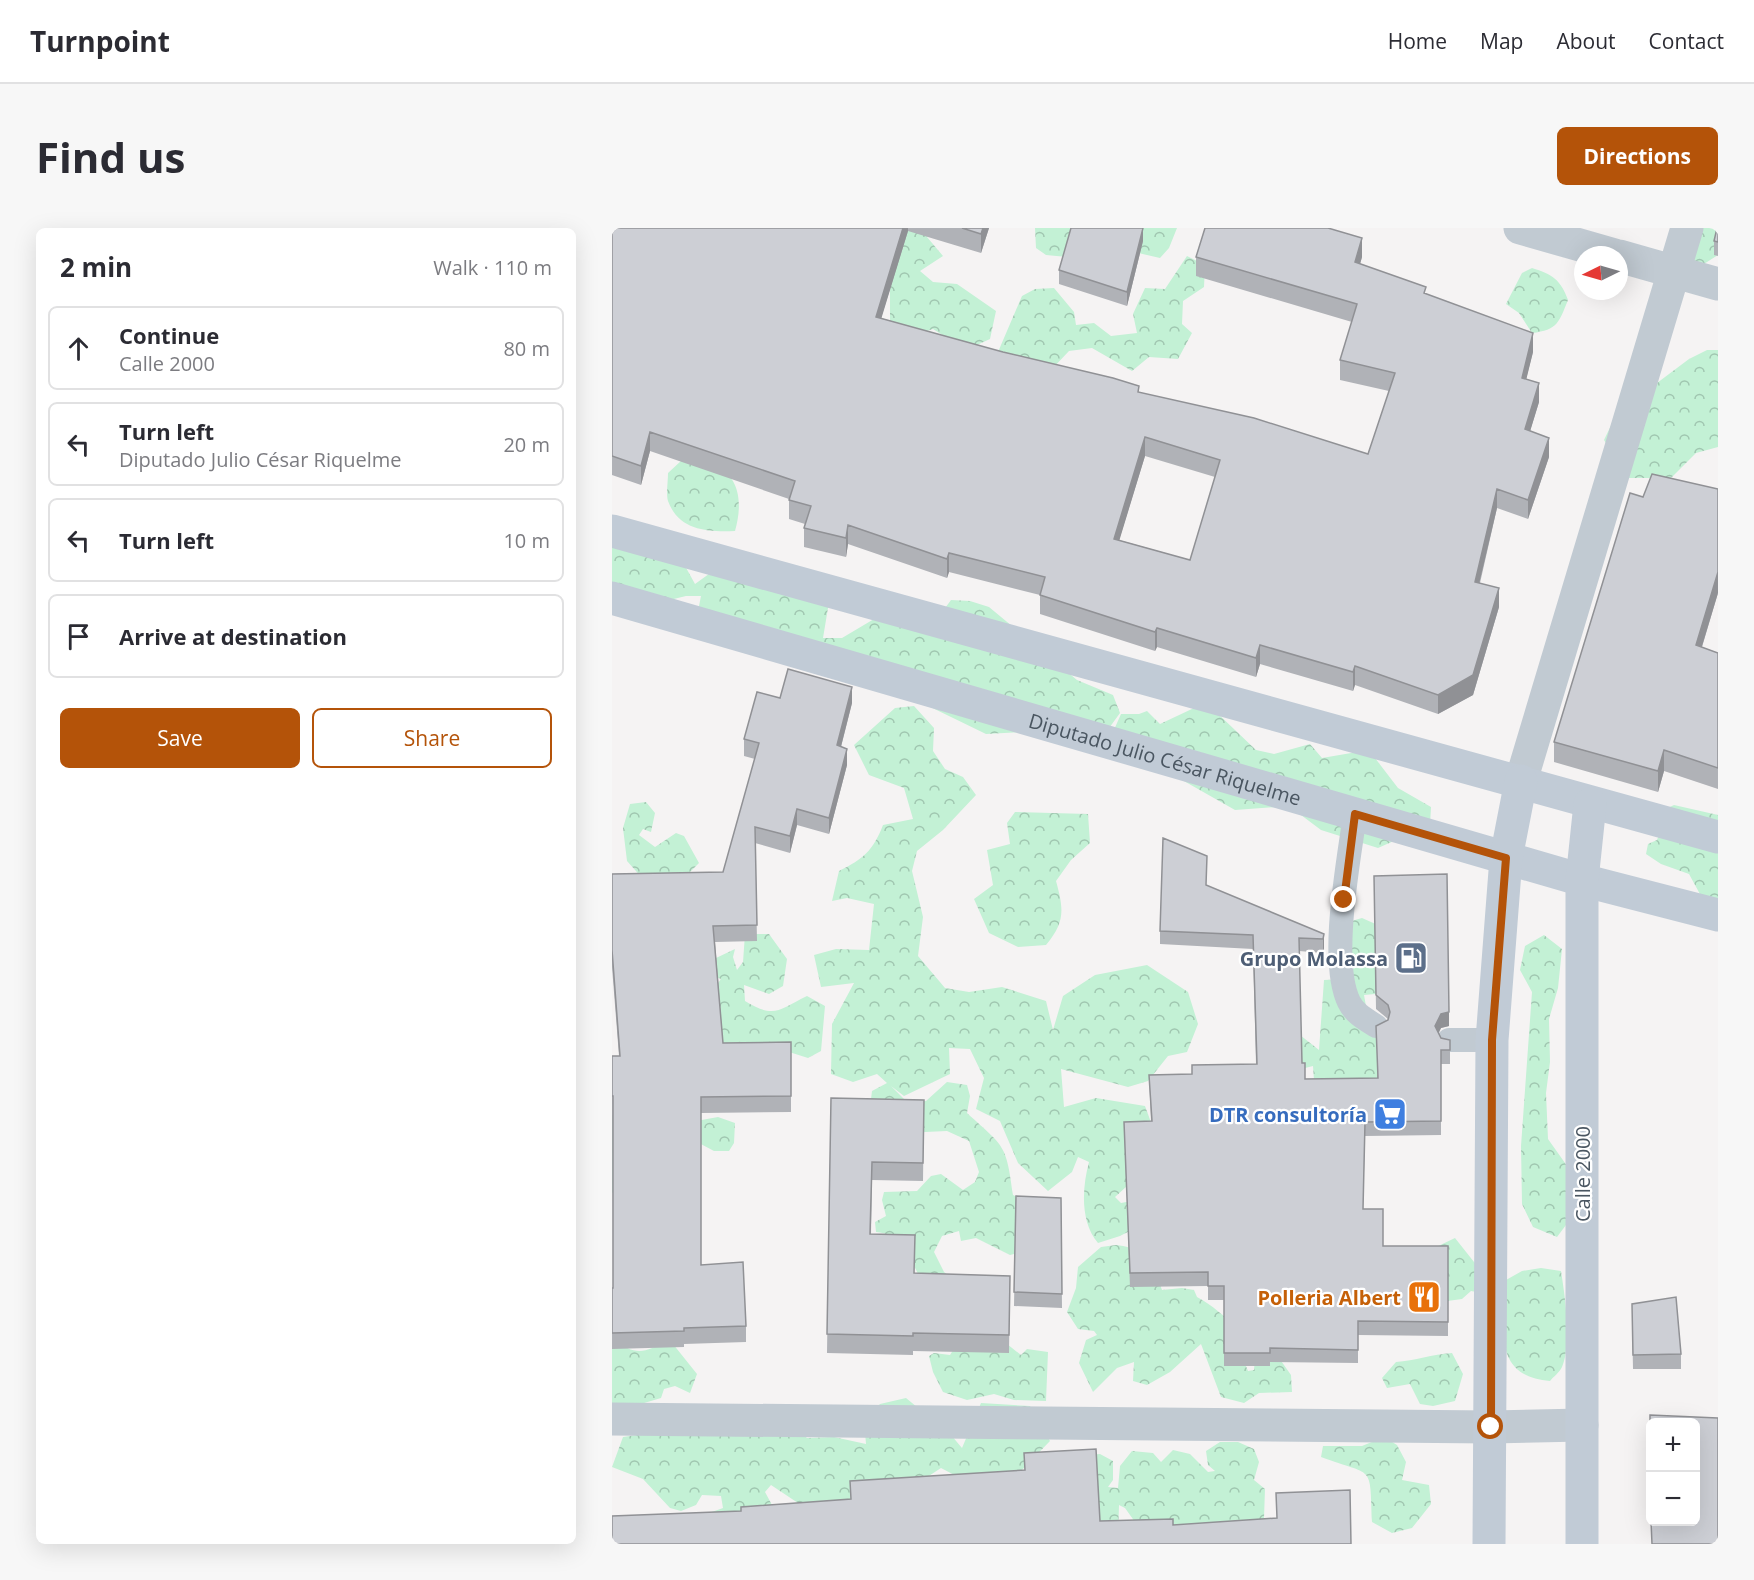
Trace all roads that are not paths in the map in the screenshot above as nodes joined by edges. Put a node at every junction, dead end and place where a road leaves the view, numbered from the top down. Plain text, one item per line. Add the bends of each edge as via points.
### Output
1 (1521, 228) edge
2 (1687, 228) edge
3 (1583, 246) edge
4 (1628, 259) edge
5 (1675, 272) junction
6 (1718, 284) edge
7 (612, 531) edge
8 (612, 598) edge
9 (1521, 781) junction
10 (1590, 804) junction
11 (1355, 814) junction
12 (1718, 837) edge
13 (1506, 858) junction
14 (1582, 880) junction
15 (1718, 915) edge
16 (1376, 1026) edge
17 (1449, 1040) edge
18 (1492, 1040) junction
19 (612, 1419) edge
20 (1581, 1425) junction
21 (1491, 1427) junction
22 (1489, 1544) edge
23 (1582, 1544) edge

1 - 3 street
2 - 5 street
4 - 5 street
5 - 6 street
5 - 9 street
7 - 9 street
8 - 11 street, Diputado Julio César Riquelme
9 - 10 street
9 - 13 street
10 - 12 street
10 - 14 street, Calle 2000
11 - 13 street, Diputado Julio César Riquelme
11 - 16 lane via 1341,957 1348,1000 1356,1013
13 - 14 street, Diputado Julio César Riquelme
13 - 18 street
14 - 15 street, Diputado Julio César Riquelme
14 - 20 street, Calle 2000
17 - 18 lane
18 - 21 street
19 - 21 street
20 - 21 street
20 - 23 street, Calle 2000
21 - 22 street

